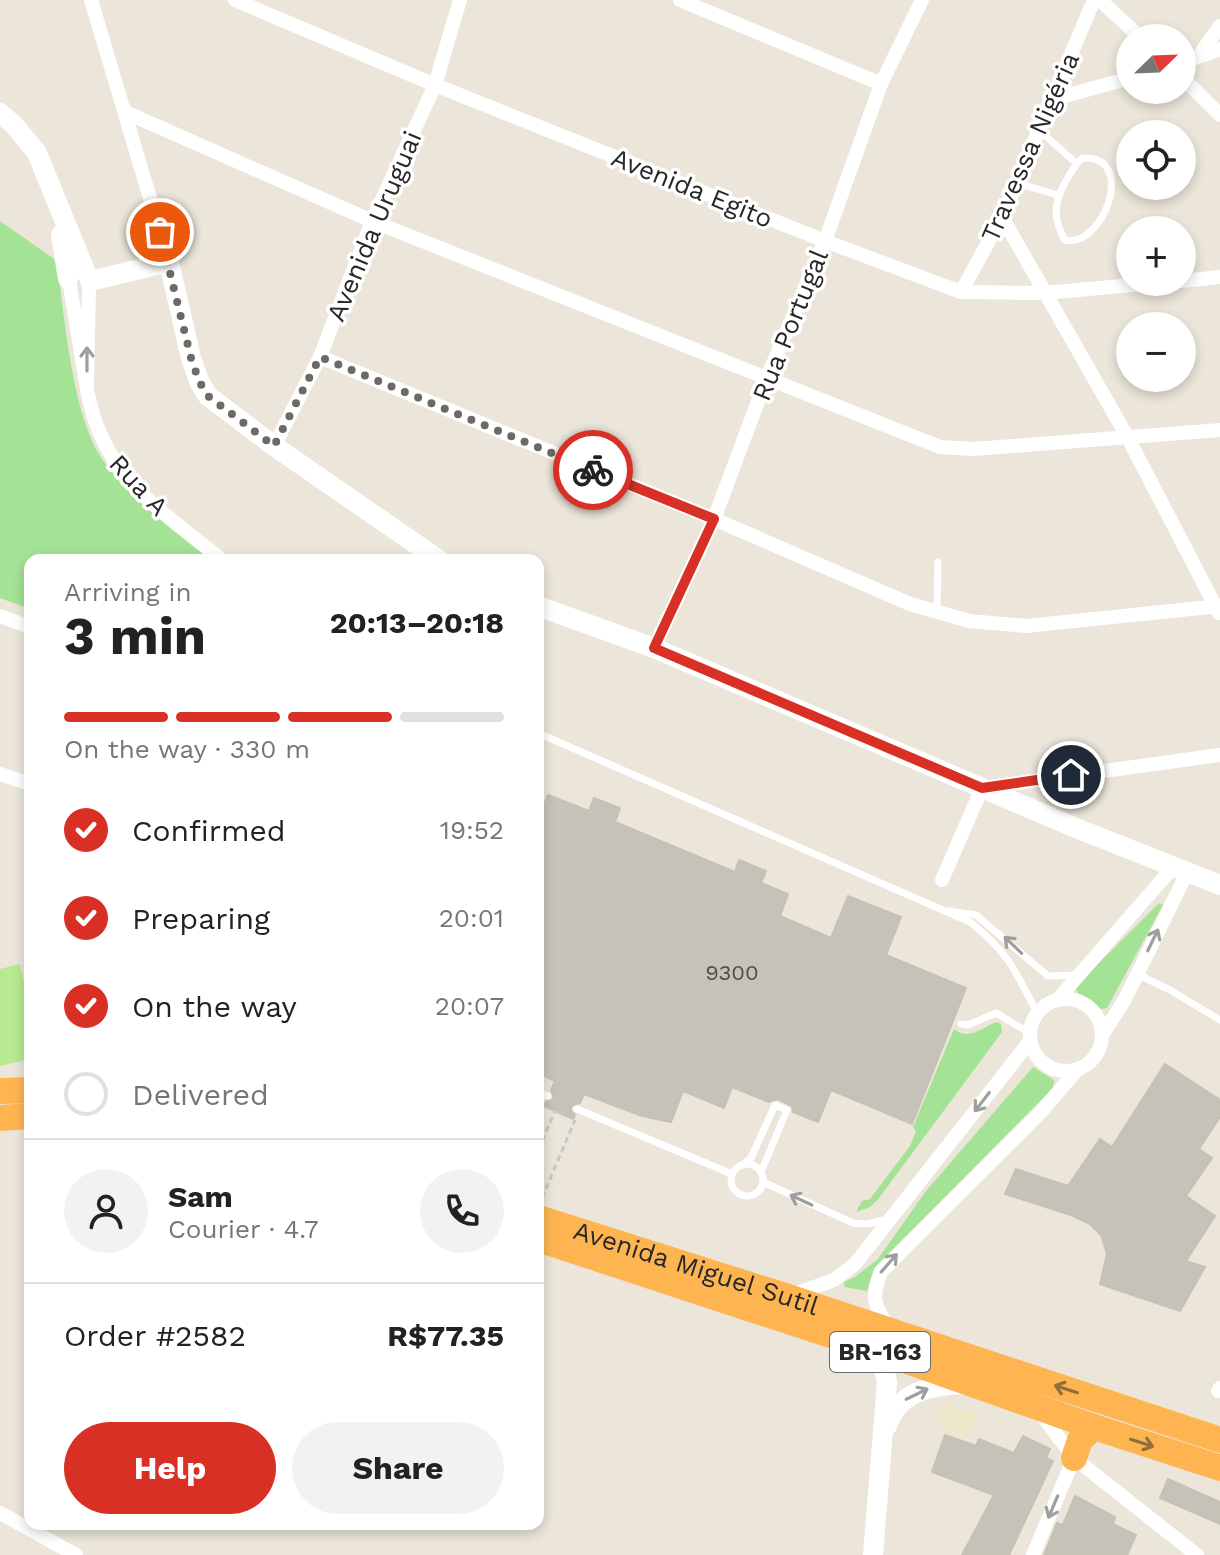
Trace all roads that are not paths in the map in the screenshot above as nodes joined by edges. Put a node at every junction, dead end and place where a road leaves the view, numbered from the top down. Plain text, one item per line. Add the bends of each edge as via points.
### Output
1 (91, 0) edge
2 (235, 0) edge
3 (460, 0) edge
4 (680, 0) edge
5 (922, 0) edge
6 (1094, 0) edge
7 (1100, 0) edge
8 (258, 4) edge
9 (1126, 24) edge
10 (1220, 26) edge
11 (1220, 49) edge
12 (1200, 54) junction
13 (1196, 56) edge
14 (1116, 82) edge
15 (881, 84) junction
16 (435, 85) junction
17 (1196, 91) edge
18 (1054, 99) junction
19 (125, 112) junction
20 (0, 113) edge
21 (1220, 115) edge
22 (1040, 131) junction
23 (1076, 163) junction
24 (1017, 183) junction
25 (1058, 195) junction
26 (1002, 217) junction
27 (372, 221) junction
28 (825, 241) junction
29 (169, 262) junction
30 (1220, 277) edge
31 (81, 280) junction
32 (1196, 280) edge
33 (1116, 287) edge
34 (961, 292) junction
35 (1044, 293) junction
36 (320, 357) junction
37 (766, 380) junction
38 (1220, 430) edge
39 (1128, 438) junction
40 (274, 446) junction
41 (714, 519) junction
42 (215, 554) edge
43 (430, 554) edge
44 (938, 562) dead end
45 (544, 608) edge
46 (1219, 609) edge
47 (937, 612) junction
48 (0, 616) edge
49 (24, 625) edge
50 (654, 648) junction
51 (544, 736) edge
52 (1220, 755) edge
53 (0, 774) edge
54 (24, 782) edge
55 (982, 788) junction
56 (1181, 868) junction
57 (942, 880) dead end
58 (1220, 885) edge
59 (941, 910) junction
60 (1137, 974) junction
61 (1079, 975) junction
62 (1058, 999) junction
63 (1037, 1013) junction
64 (1220, 1020) edge
65 (961, 1024) dead end
66 (1103, 1034) junction
67 (1030, 1037) junction
68 (1076, 1071) junction
69 (24, 1090) edge
70 (0, 1091) edge
71 (544, 1094) edge
72 (548, 1096) dead end
73 (577, 1109) dead end
74 (24, 1116) edge
75 (0, 1118) edge
76 (742, 1165) junction
77 (761, 1172) junction
78 (732, 1174) junction
79 (763, 1182) junction
80 (893, 1216) junction
81 (544, 1220) edge
82 (544, 1241) edge
83 (785, 1296) junction
84 (884, 1341) junction
85 (977, 1384) junction
86 (1037, 1408) junction
87 (1094, 1427) junction
88 (1220, 1440) edge
89 (883, 1442) junction
90 (1074, 1458) junction
91 (1220, 1468) edge
92 (0, 1513) edge
93 (24, 1526) edge
94 (31, 1530) edge
95 (1177, 1541) junction
96 (76, 1555) edge
97 (873, 1555) edge
98 (1033, 1555) edge
99 (1171, 1555) edge
100 (1197, 1555) edge

1 - 19 street
2 - 8 street, Avenida Egito
3 - 16 street, Avenida Uruguai
4 - 15 street
5 - 15 street, Rua Portugal
6 - 18 street, Travessa Nigéria
7 - 9 street
8 - 16 street, Avenida Egito
10 - 12 street
11 - 12 street
12 - 13 street
14 - 18 street
15 - 28 street, Rua Portugal
16 - 27 street, Avenida Uruguai
16 - 28 street, Avenida Egito
17 - 21 street
18 - 22 street, Travessa Nigéria
19 - 27 street
19 - 29 street
20 - 31 street, Rua A via 37,153
22 - 23 lane
22 - 24 street, Travessa Nigéria
23 - 25 lane
23 - 25 lane via 1091,158 1102,163 1113,186 1106,208 1083,238 1065,240 1056,226
24 - 25 lane
24 - 26 street, Travessa Nigéria
26 - 34 street, Travessa Nigéria
26 - 35 street
27 - 36 street, Avenida Uruguai
27 - 37 street
28 - 34 street, Avenida Egito
28 - 37 street, Rua Portugal
29 - 31 street
29 - 40 street via 199,381 208,396
30 - 32 street
31 - 42 street, Rua A via 87,389 99,433 138,491
33 - 35 street, Avenida Egito
34 - 35 street, Avenida Egito
35 - 39 street
36 - 40 street, Avenida Uruguai
36 - 41 street
37 - 39 street via 940,447
37 - 41 street, Rua Portugal
38 - 39 street
39 - 46 street
40 - 43 street
41 - 47 street
41 - 50 street, Rua Portugal
44 - 47 lane
45 - 50 street
46 - 47 street via 1026,626
48 - 49 street
50 - 55 street
51 - 59 lane
52 - 55 street
53 - 54 street
55 - 56 street
55 - 57 street
56 - 58 street
60 -> 56 street
56 - 61 street
61 -> 59 lane via 1048,976 976,915
59 - 63 lane via 970,922 993,941 1009,959
60 - 64 lane
60 - 66 street
61 - 62 street
62 - 63 street
62 - 66 street via 1088,1006
63 - 67 street
65 - 67 lane via 996,1013
66 - 68 street via 1096,1057
67 - 68 street via 1044,1064
67 -> 80 street
84 -> 68 street via 874,1290 881,1272
69 - 70 highway
71 - 72 lane
73 - 78 lane
74 - 75 highway
76 - 77 lane
76 - 77 lane via 751,1158 775,1105 787,1110
76 - 78 lane
77 - 79 lane
78 - 79 lane via 732,1187 744,1196 755,1195
80 -> 79 lane via 853,1223
80 - 83 street via 855,1264 834,1280
81 - 83 highway, Avenida Miguel Sutil / BR-163
82 - 84 highway, Avenida Miguel Sutil / BR-163
83 - 84 highway, Avenida Miguel Sutil / BR-163
84 - 85 highway, Avenida Miguel Sutil / BR-163
88 -> 84 highway, Avenida Miguel Sutil / BR-163
84 - 89 street
85 - 86 highway, Avenida Miguel Sutil / BR-163
89 -> 85 street via 888,1421 909,1396 934,1386
86 - 87 highway, Avenida Miguel Sutil / BR-163
86 - 90 street
87 - 90 highway via 1080,1440
87 -> 91 highway, Avenida Miguel Sutil / BR-163
89 - 97 street
90 - 95 street
90 -> 98 street
92 - 93 street
94 - 96 street
95 - 99 street
95 - 100 street

